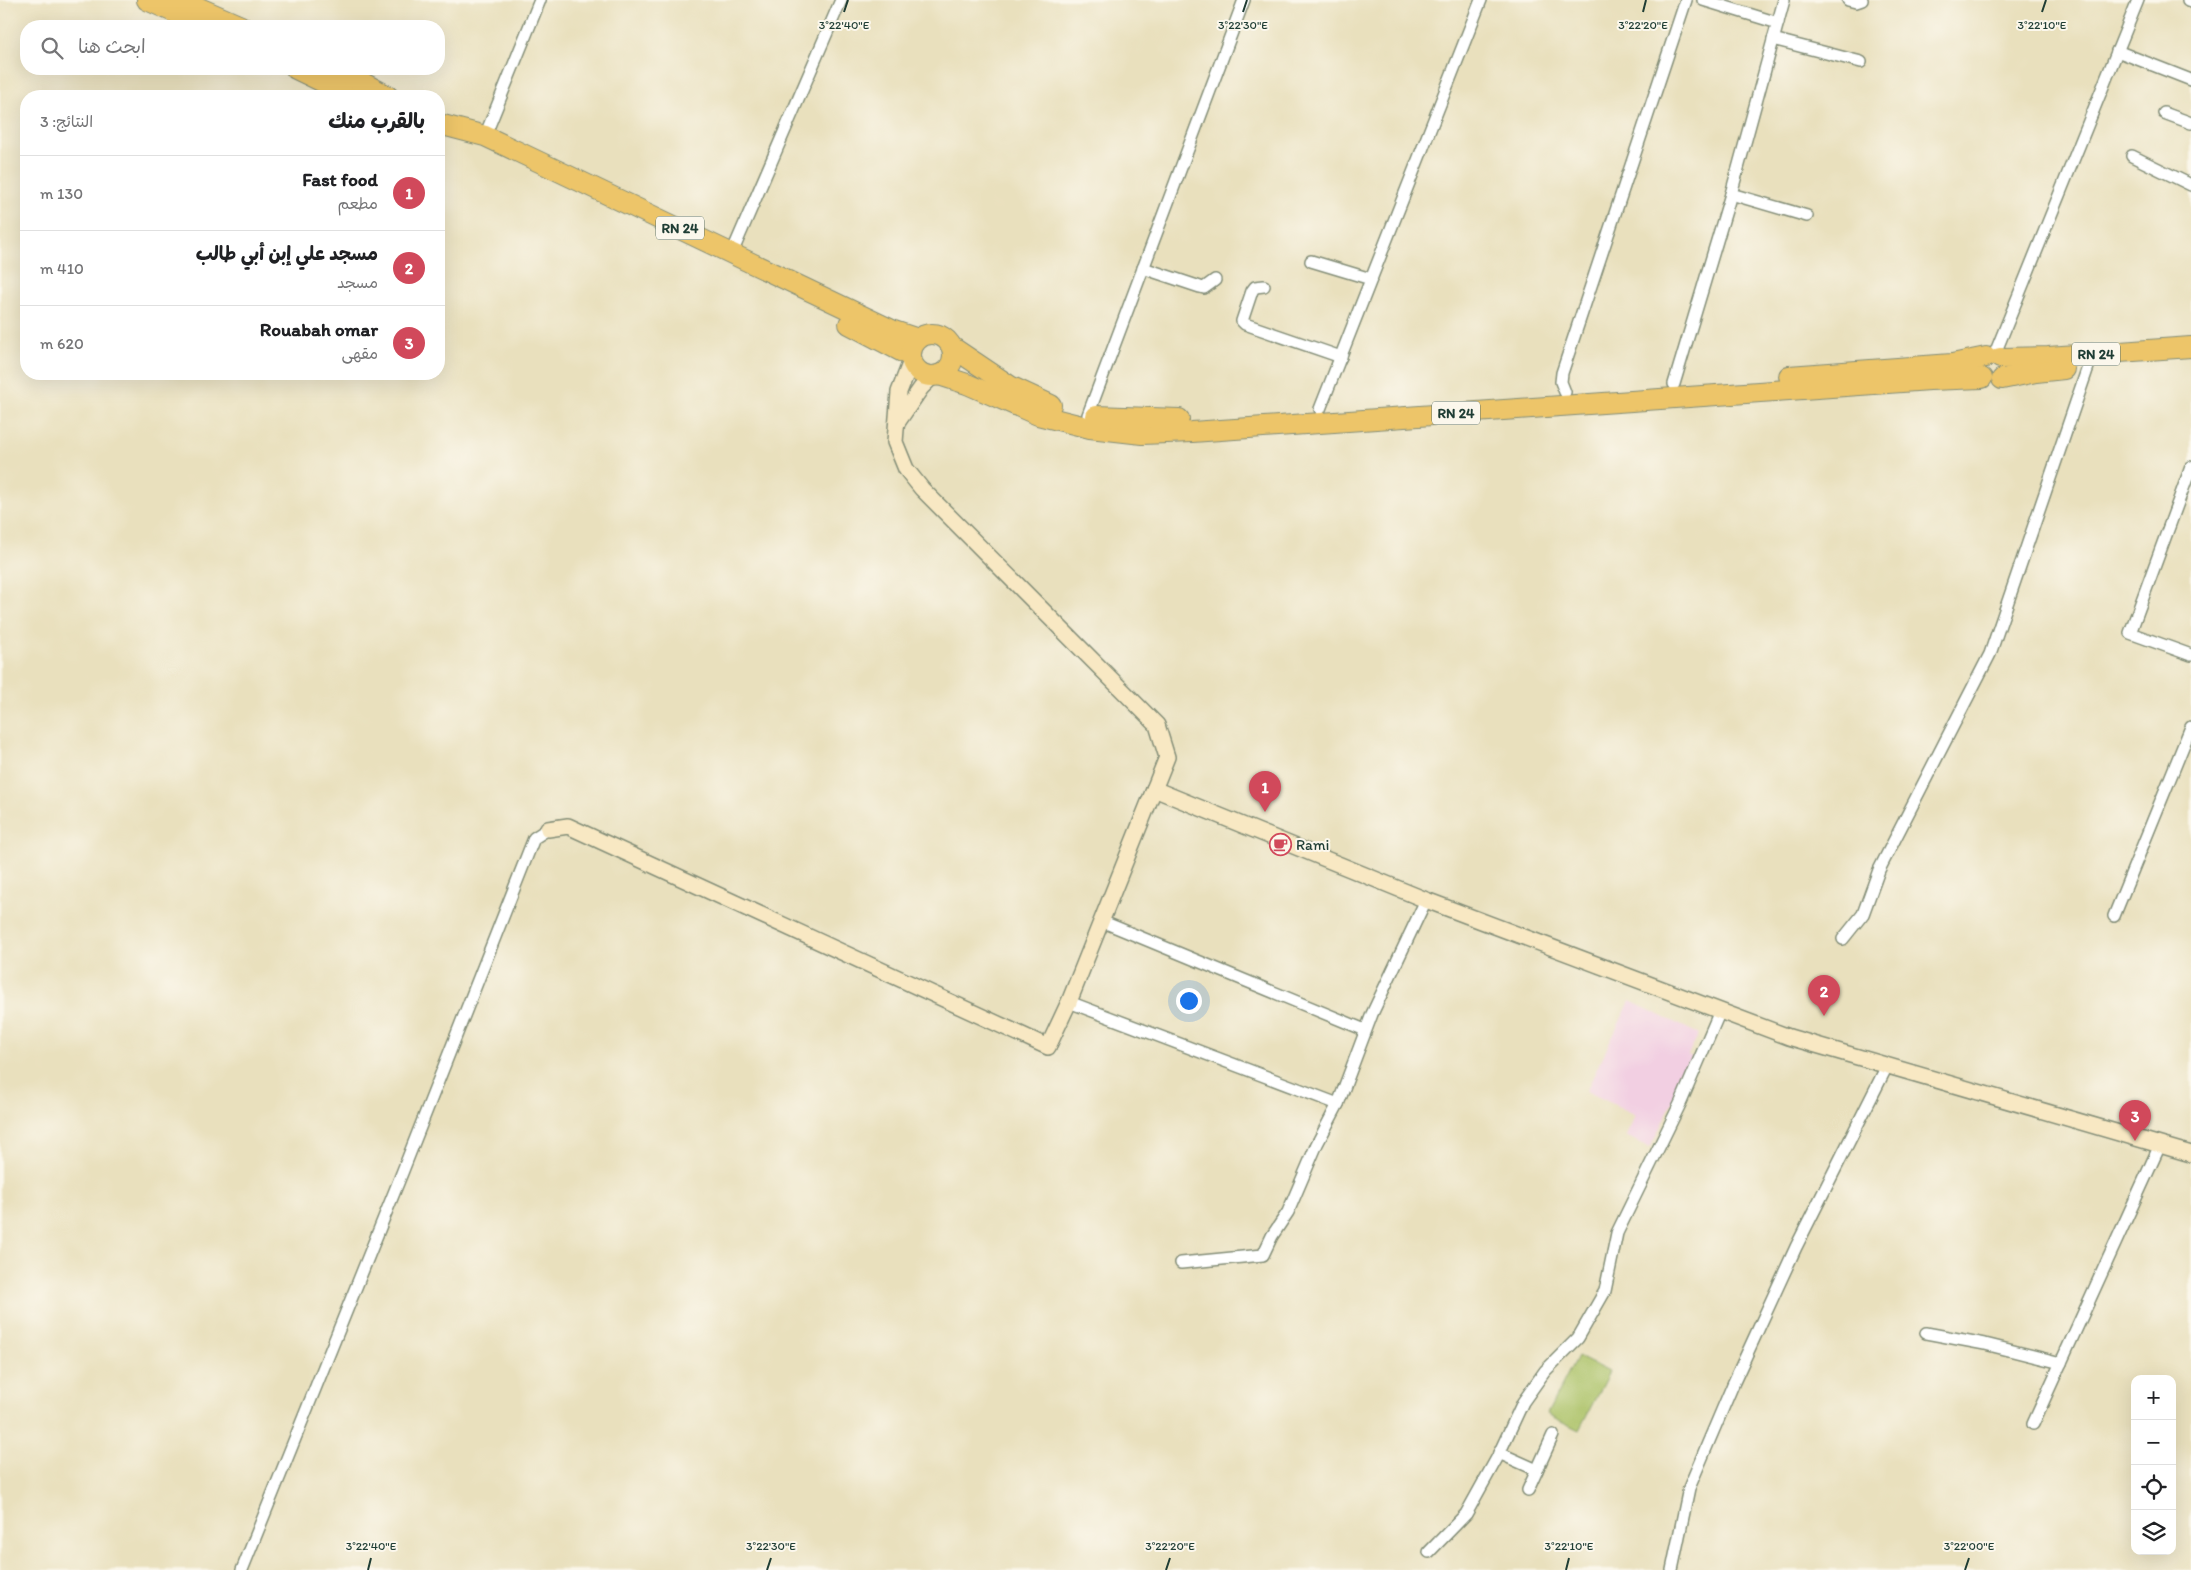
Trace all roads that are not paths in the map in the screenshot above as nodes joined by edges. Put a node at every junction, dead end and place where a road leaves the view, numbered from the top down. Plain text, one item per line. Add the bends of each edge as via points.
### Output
1 (147, 0) edge
2 (182, 0) edge
3 (540, 0) edge
4 (841, 0) edge
5 (1244, 0) edge
6 (1481, 0) edge
7 (1686, 0) edge
8 (1702, 0) edge
9 (1784, 0) edge
10 (1848, 0) edge
11 (1862, 0) edge
12 (2138, 0) edge
13 (192, 20) edge
14 (227, 20) edge
15 (1778, 23) junction
16 (1774, 39) junction
17 (2117, 51) junction
18 (1861, 62) dead end
19 (308, 75) edge
20 (348, 75) edge
21 (2191, 80) edge
22 (340, 90) edge
23 (377, 90) edge
24 (2164, 113) dead end
25 (2191, 124) edge
26 (445, 126) edge
27 (485, 136) junction
28 (445, 138) edge
29 (2132, 156) dead end
30 (2191, 185) edge
31 (1731, 194) junction
32 (1807, 216) dead end
33 (732, 253) junction
34 (1311, 261) dead end
35 (1143, 268) junction
36 (1372, 279) junction
37 (1215, 280) dead end
38 (1264, 286) dead end
39 (952, 347) junction
40 (2191, 347) edge
41 (913, 352) junction
42 (1341, 357) junction
43 (1993, 357) junction
44 (2191, 359) edge
45 (2088, 367) junction
46 (936, 376) junction
47 (1992, 378) junction
48 (1674, 384) junction
49 (1565, 392) junction
50 (1320, 410) junction
51 (1088, 415) junction
52 (897, 423) junction
53 (2191, 467) edge
54 (2191, 655) edge
55 (2191, 727) edge
56 (1154, 789) junction
57 (548, 829) joint
58 (1426, 900) junction
59 (2114, 916) dead end
60 (1100, 921) junction
61 (1843, 939) dead end
62 (1069, 1002) junction
63 (1720, 1010) junction
64 (1365, 1030) junction
65 (1887, 1066) junction
66 (1338, 1104) junction
67 (2160, 1145) junction
68 (2191, 1154) edge
69 (1181, 1263) dead end
70 (1926, 1333) dead end
71 (2061, 1363) junction
72 (2033, 1424) dead end
73 (1553, 1435) dead end
74 (1499, 1453) junction
75 (1537, 1470) junction
76 (1528, 1490) dead end
77 (1428, 1552) dead end
78 (242, 1570) edge
79 (1672, 1570) edge

1 - 13 highway
2 - 14 highway
3 - 27 street
4 - 33 street
5 - 35 street
6 - 36 street
7 - 49 street via 1562,373
8 - 15 street
9 - 15 street
10 - 11 street
12 - 17 street
15 - 16 street
16 - 18 street
16 - 31 street
17 - 21 street
17 - 43 street
19 - 22 highway
20 - 23 highway
24 - 25 street
26 - 27 highway, RN 24
27 - 33 highway, RN 24
28 - 41 highway, RN 24 via 481,147
29 - 30 street
31 - 32 street
31 - 48 street
33 - 41 highway, RN 24 via 894,331
34 - 36 street
35 - 37 street via 1204,288
35 - 51 street
36 - 42 street
38 - 42 street via 1255,287 1252,291 1242,321 1245,324
39 - 41 highway via 937,334 927,334
39 - 46 highway via 952,364
39 - 51 highway, RN 24 via 1027,395
40 - 43 highway, RN 24 via 2048,358
41 - 46 highway via 919,372
41 - 52 main road via 899,392
42 - 50 street
43 - 47 highway via 1979,367
43 - 48 highway, RN 24 via 1952,364
44 - 45 highway, RN 24
45 - 47 highway, RN 24
45 - 61 street via 1990,654 1880,870 1862,914
46 - 47 highway, RN 24 via 967,384 1038,415 1090,428 1142,434
46 - 52 main road via 921,388
48 - 49 highway, RN 24
49 - 50 highway, RN 24
50 - 51 highway, RN 24 via 1170,420
52 - 56 main road via 897,451 922,489 1157,725 1167,757
53 - 54 street via 2130,633
55 - 59 street
56 - 58 main road
56 - 60 main road
57 - 62 main road via 568,826 1048,1047
57 - 78 street via 534,838
58 - 63 main road
58 - 64 street
60 - 62 main road
60 - 64 street
62 - 66 street
63 - 65 main road via 1789,1037
63 - 74 street via 1681,1102 1617,1232 1605,1291 1578,1338 1545,1371 1523,1402
64 - 66 street
65 - 67 main road
65 - 79 street via 1796,1247 1734,1382 1689,1488
66 - 69 street via 1288,1212 1263,1255
67 - 68 main road
67 - 71 street
70 - 71 street
71 - 72 street
73 - 75 street
74 - 75 street
74 - 77 street via 1466,1514
75 - 76 street

